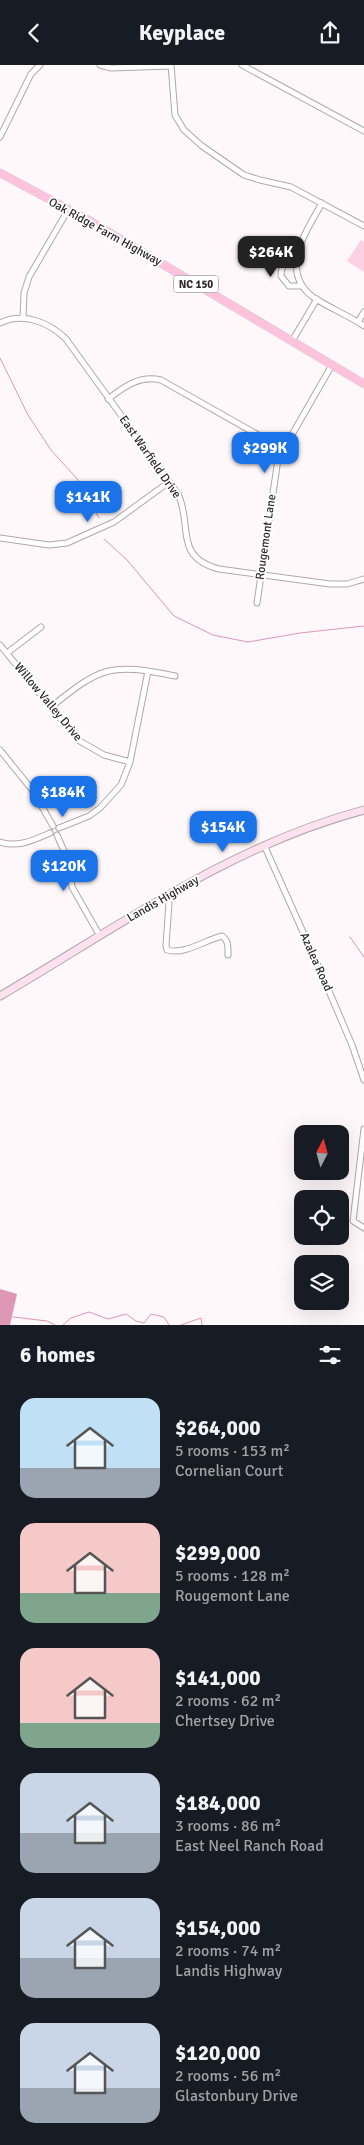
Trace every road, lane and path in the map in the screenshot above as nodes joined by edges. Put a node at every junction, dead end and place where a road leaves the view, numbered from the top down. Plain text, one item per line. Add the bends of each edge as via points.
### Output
1 (40, 65) edge
2 (100, 65) edge
3 (242, 65) edge
4 (171, 66) edge
5 (364, 131) edge
6 (0, 137) edge
7 (0, 173) edge
8 (322, 203) junction
9 (68, 209) junction
10 (364, 226) edge
11 (296, 260) junction
12 (302, 286) junction
13 (317, 299) junction
14 (364, 312) edge
15 (23, 318) junction
16 (358, 322) junction
17 (0, 323) edge
18 (364, 326) edge
19 (292, 341) junction
20 (332, 365) junction
21 (364, 384) edge
22 (108, 399) junction
23 (283, 449) junction
24 (169, 482) junction
25 (0, 538) edge
26 (261, 574) junction
27 (364, 579) edge
28 (257, 603) dead end
29 (41, 627) dead end
30 (0, 645) edge
31 (7, 653) junction
32 (148, 671) junction
33 (175, 676) dead end
34 (51, 707) junction
35 (0, 750) edge
36 (130, 763) junction
37 (364, 810) edge
38 (53, 826) junction
39 (59, 828) junction
40 (54, 834) junction
41 (0, 842) edge
42 (264, 845) junction
43 (165, 897) junction
44 (100, 936) junction
45 (228, 955) dead end
46 (0, 996) edge
47 (364, 1080) edge
48 (364, 1129) edge
49 (364, 1228) edge

1 - 6 street via 31,74
2 - 4 street via 110,68
3 - 5 street
4 - 8 street via 174,115 184,130 244,175 291,187
7 - 9 main road, Oak Ridge Farm Highway / NC 150
8 - 10 street
8 - 11 street via 301,242
9 - 15 street via 29,277 24,293
9 - 19 main road, Oak Ridge Farm Highway / NC 150
11 - 12 street
11 - 12 street via 283,265 281,276 288,286
12 - 13 street
13 - 16 street
13 - 19 street
14 - 16 street
15 - 17 street
15 - 22 street, East Warfield Drive via 56,329
16 - 18 street
19 - 20 main road, Oak Ridge Farm Highway / NC 150
20 - 21 main road, Oak Ridge Farm Highway / NC 150
20 - 23 street, Rougemont Lane
22 - 23 street via 124,386 140,379 161,380
22 - 24 street, East Warfield Drive
23 - 26 street, Rougemont Lane via 278,459
24 - 25 street via 114,522 67,543 49,545
24 - 26 street, East Warfield Drive via 182,502 185,538 197,559 219,569
26 - 27 street, East Warfield Drive via 330,584
26 - 28 street, Rougemont Lane
29 - 31 street
30 - 31 street, Willow Valley Drive
31 - 34 street, Willow Valley Drive
32 - 33 street
32 - 34 street via 121,669 98,674 80,683
32 - 36 street
34 - 36 street, Willow Valley Drive via 78,740 104,755
35 - 38 street via 33,791
36 - 39 street via 121,785 100,808
37 - 42 main road, Landis Highway
38 - 39 street
38 - 40 street via 50,830
39 - 40 street via 59,833
40 - 41 street via 16,845
40 - 44 street via 68,861 72,887
42 - 43 main road, Landis Highway
42 - 47 street, Azalea Road via 327,986
43 - 44 main road, Landis Highway
43 - 45 street via 169,903 167,950 192,947 222,936 228,945
44 - 46 main road, Landis Highway
48 - 49 street via 353,1221

